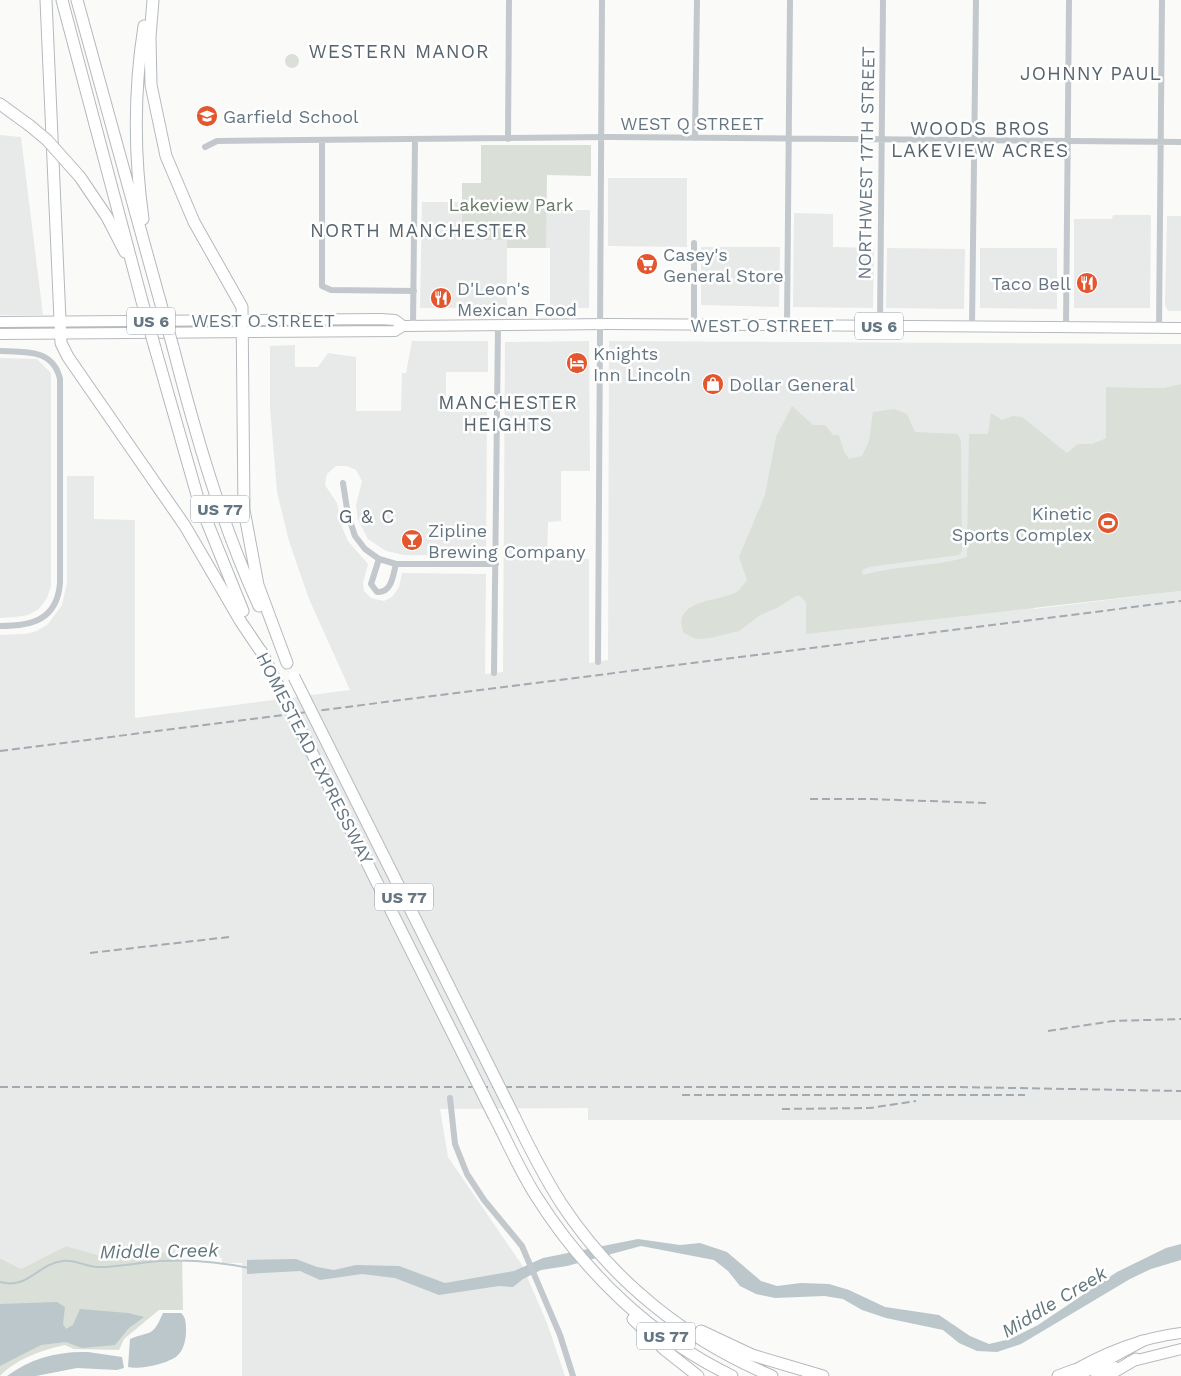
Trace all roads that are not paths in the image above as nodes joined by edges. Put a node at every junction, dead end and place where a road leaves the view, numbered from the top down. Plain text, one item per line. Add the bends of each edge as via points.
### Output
1 (46, 0) edge
2 (62, 0) edge
3 (77, 0) edge
4 (148, 0) edge
5 (153, 0) edge
6 (509, 0) edge
7 (602, 0) edge
8 (697, 0) edge
9 (790, 0) edge
10 (883, 0) edge
11 (976, 0) edge
12 (1069, 0) edge
13 (1162, 0) edge
14 (0, 104) edge
15 (601, 138) junction
16 (695, 138) junction
17 (508, 139) junction
18 (788, 139) junction
19 (322, 140) junction
20 (415, 140) junction
21 (882, 140) junction
22 (974, 140) junction
23 (1067, 141) junction
24 (1161, 142) junction
25 (1181, 142) edge
26 (205, 147) dead end
27 (694, 243) dead end
28 (414, 291) junction
29 (159, 297) junction
30 (142, 301) junction
31 (0, 322) edge
32 (599, 324) junction
33 (498, 325) junction
34 (694, 325) junction
35 (786, 325) junction
36 (242, 326) junction
37 (408, 326) junction
38 (880, 326) junction
39 (972, 327) junction
40 (60, 328) junction
41 (1066, 328) junction
42 (1159, 328) junction
43 (1181, 328) edge
44 (0, 334) edge
45 (0, 351) edge
46 (343, 483) dead end
47 (379, 559) junction
48 (396, 564) junction
49 (496, 564) junction
50 (0, 626) edge
51 (264, 656) junction
52 (598, 662) dead end
53 (286, 663) junction
54 (494, 673) dead end
55 (450, 1098) dead end
56 (607, 1286) junction
57 (652, 1305) junction
58 (1181, 1333) edge
59 (1142, 1341) joint
60 (1181, 1349) edge
61 (1136, 1359) junction
62 (1072, 1374) edge
63 (573, 1376) edge
64 (698, 1376) edge
65 (732, 1376) edge
66 (772, 1376) edge
67 (823, 1376) edge
68 (1058, 1376) edge
69 (1096, 1376) edge
70 (1107, 1376) edge

1 - 40 highway
2 - 30 highway, US 77
3 - 29 highway
4 - 29 highway, US 77 via 139,67 137,164 144,224
5 - 36 highway via 150,62 154,107 162,141 183,199 240,300
6 - 17 street
7 - 15 street
8 - 16 street
9 - 18 street
10 - 21 street, NORTHWEST 17TH STREET
11 - 22 street
12 - 23 street
13 - 24 street
14 - 30 highway, bridge via 47,140 80,176 116,232
15 - 16 street, WEST Q STREET
15 - 17 street, WEST Q STREET
15 - 32 street
16 - 18 street, WEST Q STREET
17 - 20 street, WEST Q STREET
18 - 21 street, WEST Q STREET
18 - 35 street
19 - 20 street, WEST Q STREET
19 - 26 street, WEST Q STREET via 216,141
19 - 28 street via 321,284 331,290
20 - 28 street
21 - 22 street, WEST Q STREET
21 - 38 street, NORTHWEST 17TH STREET
22 - 23 street, WEST Q STREET
22 - 39 street
23 - 24 street, WEST Q STREET
23 - 41 street
24 - 25 street, WEST Q STREET
24 - 42 street
27 - 34 street
28 - 37 street
29 - 53 highway, HOMESTEAD EXPRESSWAY / US 77, bridge via 196,434 222,514 252,591
30 - 51 highway, HOMESTEAD EXPRESSWAY / US 77, bridge via 199,502 229,581
31 - 40 main road, WEST O STREET / US 6
32 - 33 main road, WEST O STREET / US 6
32 - 34 main road, WEST O STREET / US 6
32 - 52 street
33 - 37 main road, WEST O STREET / US 6
33 - 49 street
34 - 35 main road, WEST O STREET / US 6
35 - 38 main road, WEST O STREET / US 6
36 - 37 main road, WEST O STREET / US 6 via 395,320
36 - 40 main road, WEST O STREET / US 6
36 - 53 highway via 244,510 258,585
38 - 39 main road, WEST O STREET / US 6
39 - 41 main road, WEST O STREET / US 6
40 - 44 main road, WEST O STREET / US 6
40 - 51 highway via 61,343 68,357 186,526
41 - 42 main road, WEST O STREET / US 6
42 - 43 main road, WEST O STREET / US 6
45 - 50 street via 38,353 51,360 60,379 60,583 56,602 46,615 26,625
46 - 47 street via 355,536
47 - 48 street
47 - 48 street via 371,584 377,592 385,592 389,587
48 - 49 street
49 - 54 street
51 - 56 highway, HOMESTEAD EXPRESSWAY / US 77, bridge via 535,1195
53 - 57 highway, HOMESTEAD EXPRESSWAY / US 77, bridge via 544,1174 571,1218 599,1253
55 - 63 street via 455,1144 467,1174 528,1256
56 - 64 highway via 621,1308
56 - 65 highway, HOMESTEAD EXPRESSWAY / US 77 via 658,1331
57 - 66 highway, US 77 via 707,1344
57 - 67 highway via 734,1348
58 - 59 main road
59 - 62 highway
60 - 61 main road
61 - 69 main road
61 - 70 highway
62 - 68 highway

